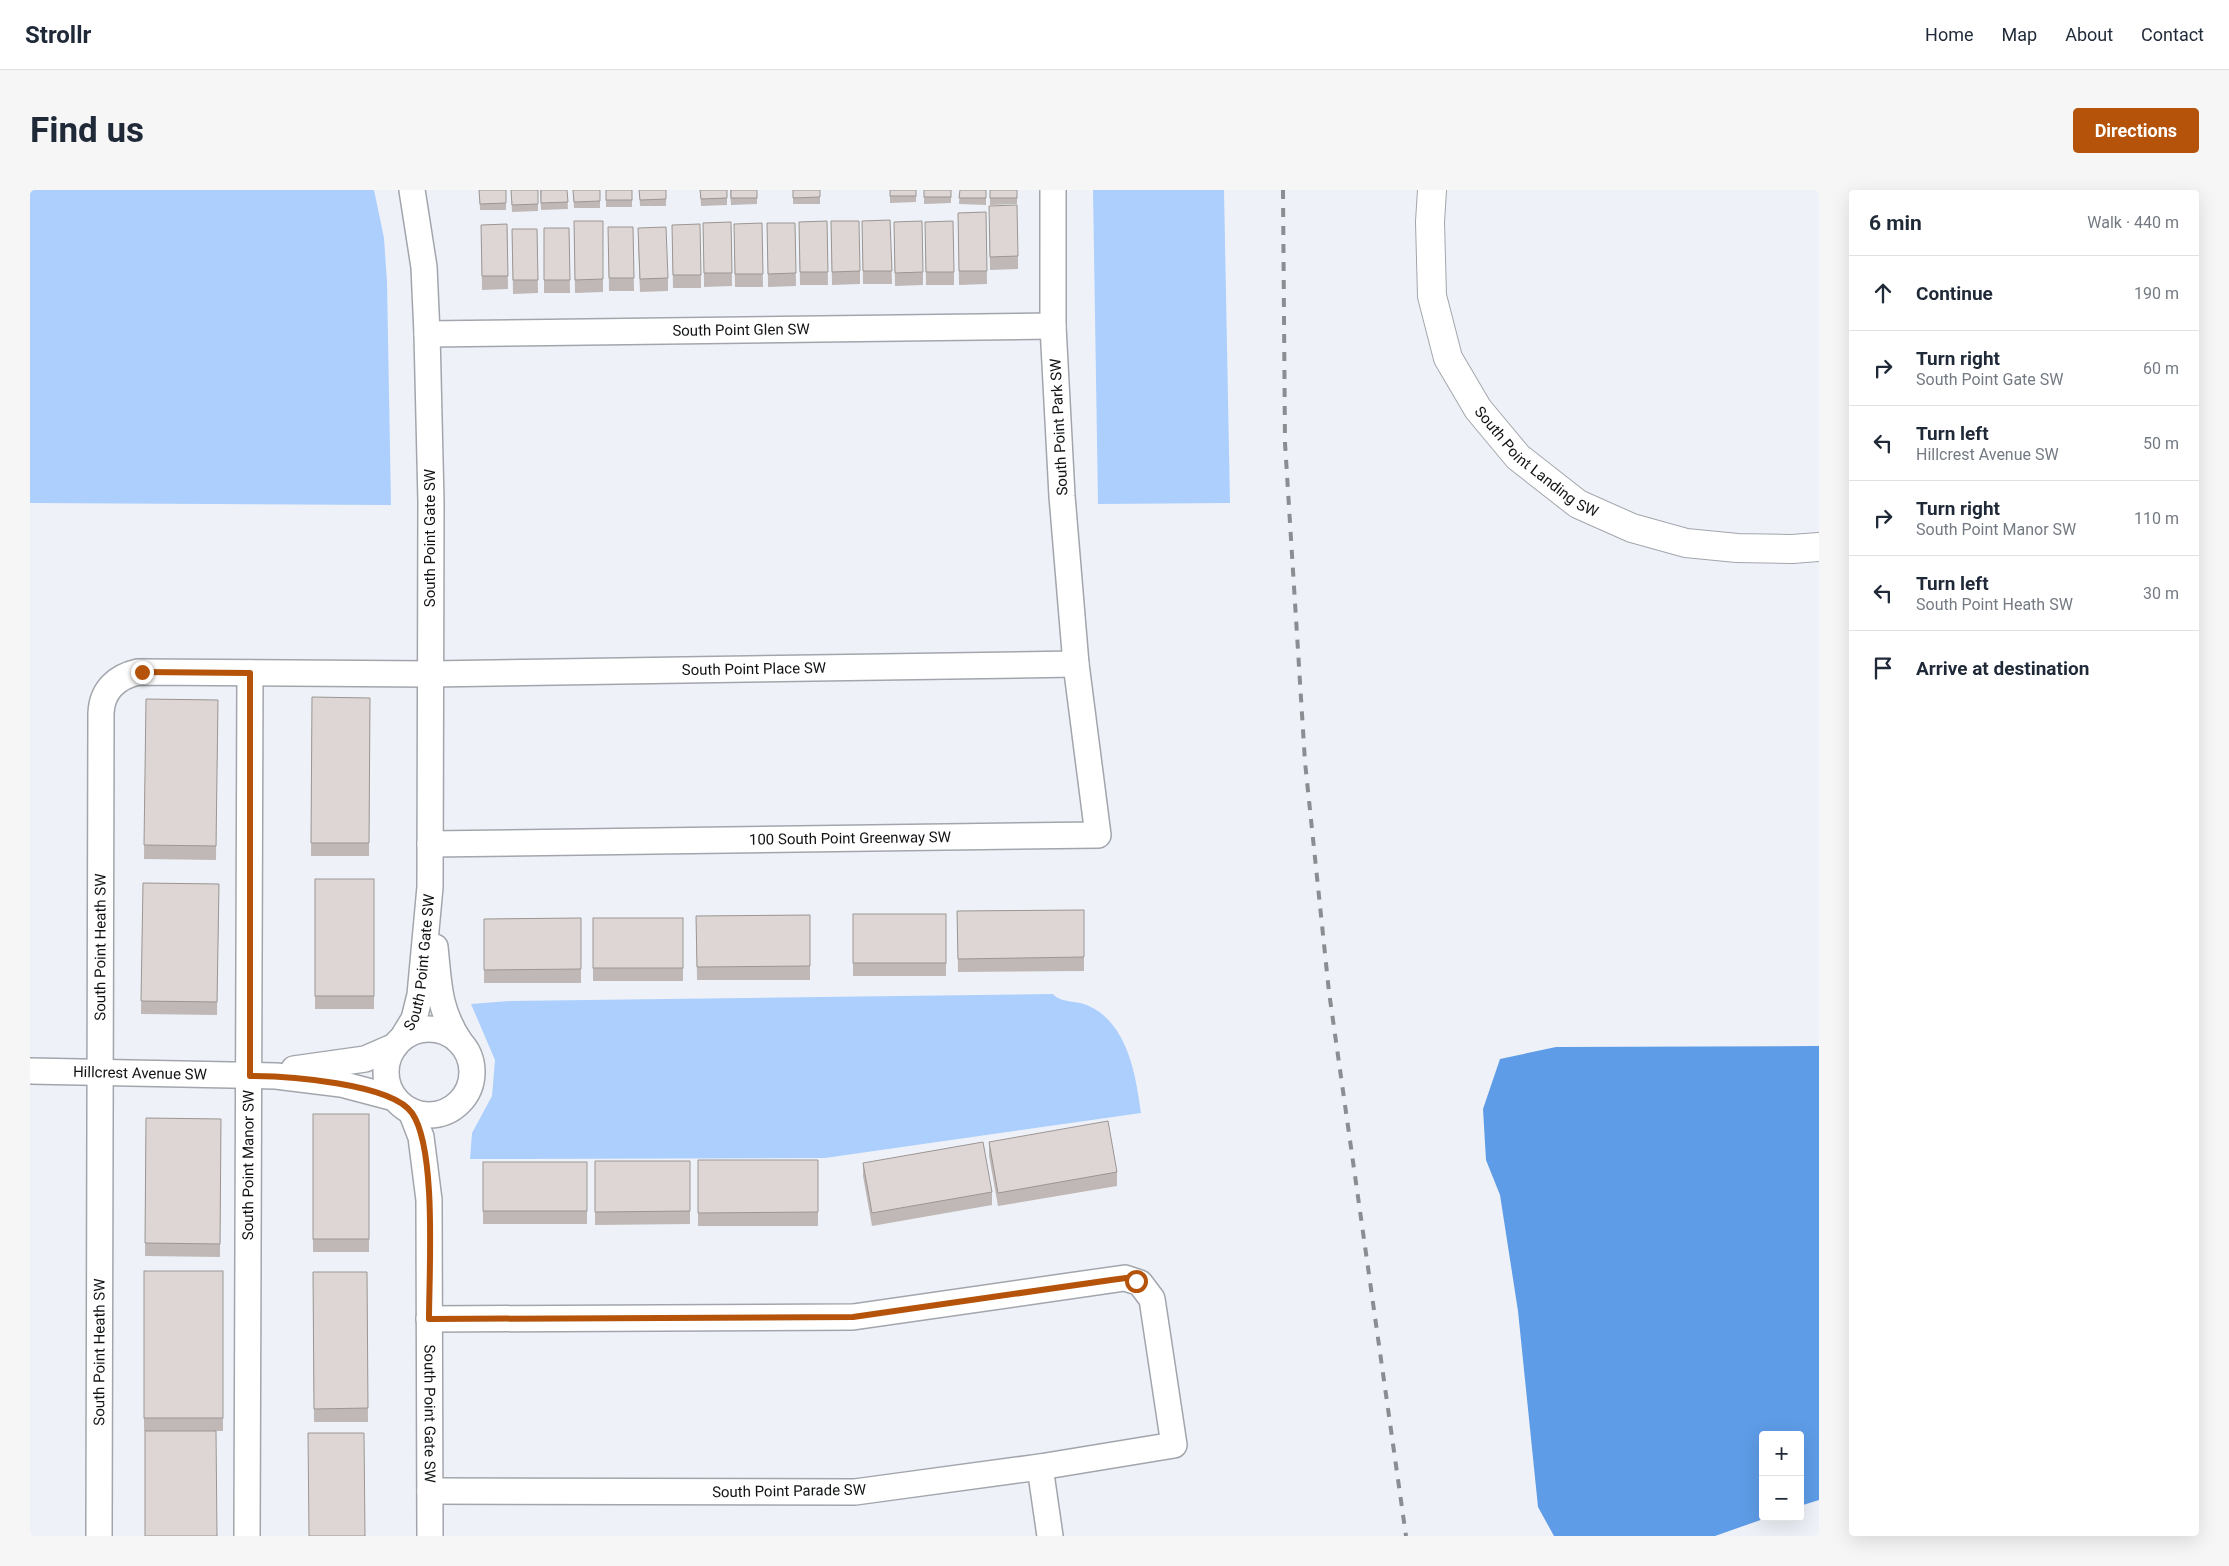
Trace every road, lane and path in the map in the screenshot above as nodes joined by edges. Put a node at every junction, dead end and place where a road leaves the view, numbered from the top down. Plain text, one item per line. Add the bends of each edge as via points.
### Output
1 (412, 190) edge
2 (1053, 190) edge
3 (1432, 190) edge
4 (1053, 326) junction
5 (427, 334) junction
6 (1819, 547) edge
7 (1076, 664) junction
8 (250, 673) junction
9 (431, 674) junction
10 (430, 844) junction
11 (430, 887) junction
12 (399, 1042) junction
13 (460, 1042) junction
14 (30, 1071) edge
15 (99, 1072) junction
16 (250, 1076) junction
17 (402, 1104) junction
18 (451, 1110) junction
19 (429, 1200) junction
20 (429, 1319) junction
21 (1040, 1467) junction
22 (430, 1491) junction
23 (99, 1536) edge
24 (247, 1536) edge
25 (430, 1536) edge
26 (1050, 1536) edge

1 - 5 street, South Point Gate SW via 424,267
2 - 4 street, South Point Park SW
3 - 6 main road, South Point Landing SW via 1432,296 1448,358 1478,409 1518,457 1578,504 1632,528 1686,543 1712,546
4 - 5 street, South Point Glen SW
4 - 7 street, South Point Park SW via 1062,496
5 - 9 street, South Point Gate SW
7 - 9 street, South Point Place SW
7 - 10 street, 100 South Point Greenway SW via 1098,835
8 - 9 street, South Point Heath SW
8 - 15 street, South Point Heath SW via 138,672 119,679 104,696 100,713
8 - 16 street, South Point Manor SW
9 - 10 street, South Point Gate SW
10 - 11 street, South Point Gate SW
11 - 12 street, South Point Gate SW via 420,995 414,1019
11 - 13 street, South Point Gate SW via 442,1007
12 - 13 street via 415,1032 429,1029 450,1034
12 - 16 street, Hillcrest Avenue SW via 365,1059
12 - 17 street via 388,1057 386,1072 387,1083
13 - 18 street via 470,1058 472,1080 464,1099
14 - 15 street, Hillcrest Avenue SW
15 - 16 street, Hillcrest Avenue SW
15 - 23 street, South Point Heath SW
16 - 17 street, Hillcrest Avenue SW via 341,1084
16 - 24 street, South Point Manor SW
17 - 18 street via 429,1116
17 - 19 street, South Point Gate SW via 421,1137
18 - 19 street, South Point Gate SW via 439,1129
19 - 20 street, South Point Gate SW
20 - 21 street, South Point Parade SW via 853,1317 1126,1278 1140,1283 1152,1299 1174,1446
20 - 22 street, South Point Gate SW
21 - 22 street, South Point Parade SW via 855,1492
21 - 26 street
22 - 25 street, South Point Gate SW

